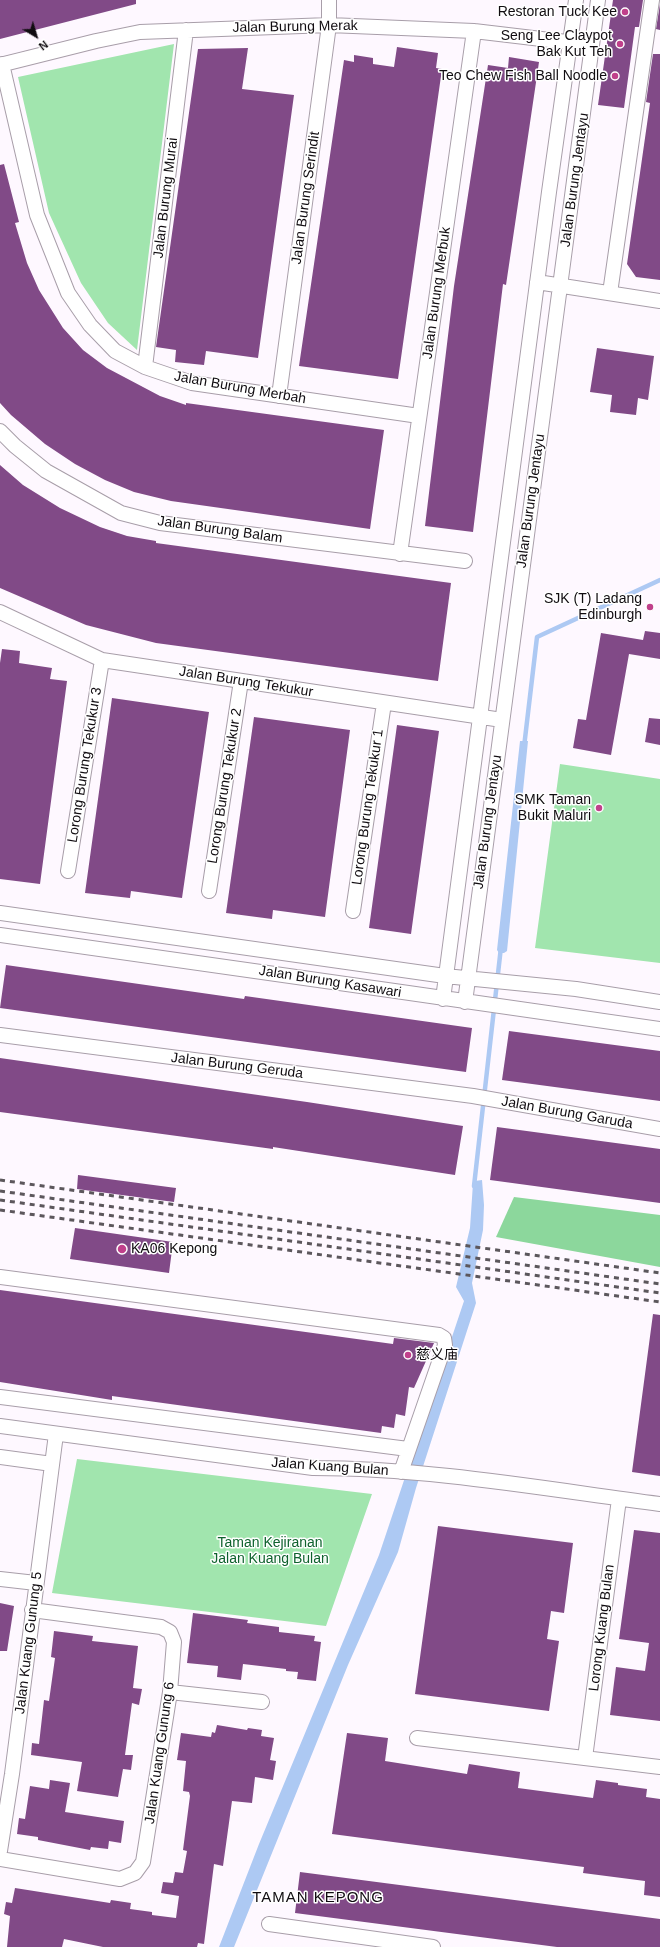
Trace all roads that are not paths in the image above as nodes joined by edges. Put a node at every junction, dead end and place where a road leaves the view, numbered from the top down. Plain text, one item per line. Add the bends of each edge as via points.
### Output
1 (329, 0) edge
2 (576, 0) edge
3 (598, 0) edge
4 (652, 0) edge
5 (329, 25) junction
6 (186, 30) junction
7 (474, 31) junction
8 (570, 43) junction
9 (592, 45) junction
10 (1, 65) edge
11 (537, 282) junction
12 (560, 286) junction
13 (610, 293) junction
14 (660, 301) edge
15 (146, 367) junction
16 (279, 396) junction
17 (419, 416) junction
18 (0, 431) edge
19 (400, 554) junction
20 (465, 561) dead end
21 (0, 612) edge
22 (102, 660) junction
23 (241, 681) junction
24 (384, 703) junction
25 (479, 717) junction
26 (502, 720) junction
27 (68, 871) dead end
28 (209, 891) dead end
29 (353, 912) dead end
30 (0, 913) edge
31 (0, 935) edge
32 (445, 976) junction
33 (467, 978) junction
34 (442, 999) junction
35 (465, 1002) junction
36 (660, 1002) edge
37 (660, 1029) edge
38 (0, 1035) edge
39 (473, 1096) joint
40 (660, 1129) edge
41 (0, 1277) edge
42 (0, 1397) edge
43 (0, 1426) edge
44 (56, 1434) junction
45 (408, 1449) junction
46 (0, 1457) edge
47 (52, 1464) junction
48 (401, 1472) junction
49 (619, 1499) junction
50 (660, 1504) edge
51 (0, 1579) edge
52 (36, 1583) junction
53 (32, 1610) junction
54 (170, 1692) junction
55 (262, 1702) dead end
56 (417, 1738) dead end
57 (586, 1758) junction
58 (660, 1767) edge
59 (6, 1773) edge
60 (0, 1852) edge
61 (0, 1859) edge
62 (269, 1924) dead end
63 (433, 1947) edge

1 - 5 street, Jalan Burung Serindit
2 - 8 street, Jalan Burung Jentayu
3 - 9 street, Jalan Burung Jentayu
4 - 13 street
5 - 6 street, Jalan Burung Merak
5 - 7 street, Jalan Burung Merak
5 - 16 street, Jalan Burung Serindit
6 - 10 street, Jalan Burung Merak via 140,32 96,40
6 - 15 street, Jalan Burung Murai
7 - 8 street, Jalan Burung Merak
7 - 17 street, Jalan Burung Merbuk
8 - 9 street, Jalan Burung Merak
8 - 11 street, Jalan Burung Jentayu
9 - 12 street, Jalan Burung Jentayu
10 - 15 street, Jalan Burung Merbah via 38,215 68,293 90,325 115,351
11 - 12 street
11 - 25 street, Jalan Burung Jentayu
12 - 13 street
12 - 26 street, Jalan Burung Jentayu
13 - 14 street
15 - 16 street, Jalan Burung Merbah via 192,383
16 - 17 street, Jalan Burung Merbah
17 - 19 street, Jalan Burung Merbuk
18 - 19 street, Jalan Burung Balam via 46,471 121,513 160,523
19 - 20 street, Jalan Burung Balam
21 - 22 street, Jalan Burung Tekukur
22 - 23 street, Jalan Burung Tekukur
22 - 27 street, Lorong Burung Tekukur 3
23 - 24 street, Jalan Burung Tekukur
23 - 28 street, Lorong Burung Tekukur 2
24 - 25 street, Jalan Burung Tekukur
24 - 29 street, Lorong Burung Tekukur 1
25 - 26 street, Jalan Burung Tekukur
25 - 32 street, Jalan Burung Jentayu
26 - 33 street, Jalan Burung Jentayu
30 - 32 street, Jalan Burung Kasawari
31 - 34 street, Jalan Burung Kasawari via 325,980
32 - 33 street, Jalan Burung Kasawari
32 - 34 street, Jalan Burung Jentayu
33 - 35 street, Jalan Burung Jentayu
33 - 36 street, Jalan Burung Kasawari via 576,989
34 - 35 street, Jalan Burung Kasawari
35 - 37 street, Jalan Burung Kasawari
38 - 39 street, Jalan Burung Geruda
39 - 40 street, Jalan Burung Garuda
41 - 45 street via 439,1335 444,1338 445,1345
42 - 45 street
43 - 44 street, Jalan Kuang Bulan
44 - 47 street, Jalan Kuang Gunung 5
44 - 48 street, Jalan Kuang Bulan via 313,1468
45 - 48 street
46 - 47 street
47 - 52 street, Jalan Kuang Gunung 5
48 - 49 street, Jalan Kuang Bulan
49 - 50 street, Jalan Kuang Bulan
49 - 57 street, Lorong Kuang Bulan
51 - 52 street
52 - 53 street, Jalan Kuang Gunung 5
53 - 54 street, Jalan Kuang Gunung 6 via 161,1627 170,1632 174,1642
53 - 59 street, Jalan Kuang Gunung 5
54 - 55 street
54 - 61 street, Jalan Kuang Gunung 6 via 143,1862 135,1873 120,1879
56 - 57 street
57 - 58 street
59 - 60 street, Jalan Kuang Gunung 5
62 - 63 street

